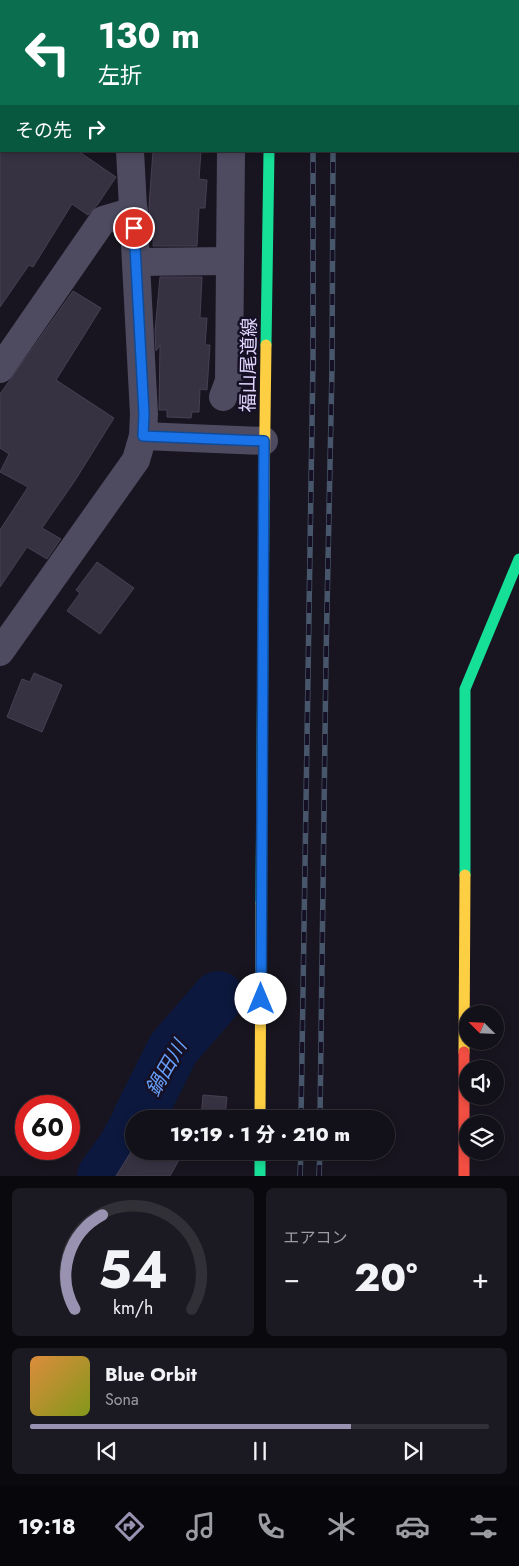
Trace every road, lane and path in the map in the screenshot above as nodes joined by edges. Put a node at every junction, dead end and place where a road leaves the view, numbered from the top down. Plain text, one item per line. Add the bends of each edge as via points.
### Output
1 (130, 152) edge
2 (231, 152) edge
3 (269, 152) edge
4 (134, 211) junction
5 (229, 261) junction
6 (136, 262) junction
7 (0, 369) edge
8 (223, 397) dead end
9 (143, 436) junction
10 (264, 441) junction
11 (519, 559) edge
12 (0, 652) edge
13 (260, 1110) edge
14 (260, 1160) edge
15 (260, 1176) edge
16 (464, 1176) edge

1 - 4 street
2 - 5 street
3 - 10 main road, 福山尾道線
4 - 6 street
4 - 7 street via 103,220
5 - 6 street
5 - 8 street via 229,381
6 - 9 street
9 - 10 street
9 - 12 street via 136,460
10 - 13 main road, 福山尾道線
11 - 16 main road via 464,690
14 - 15 main road

